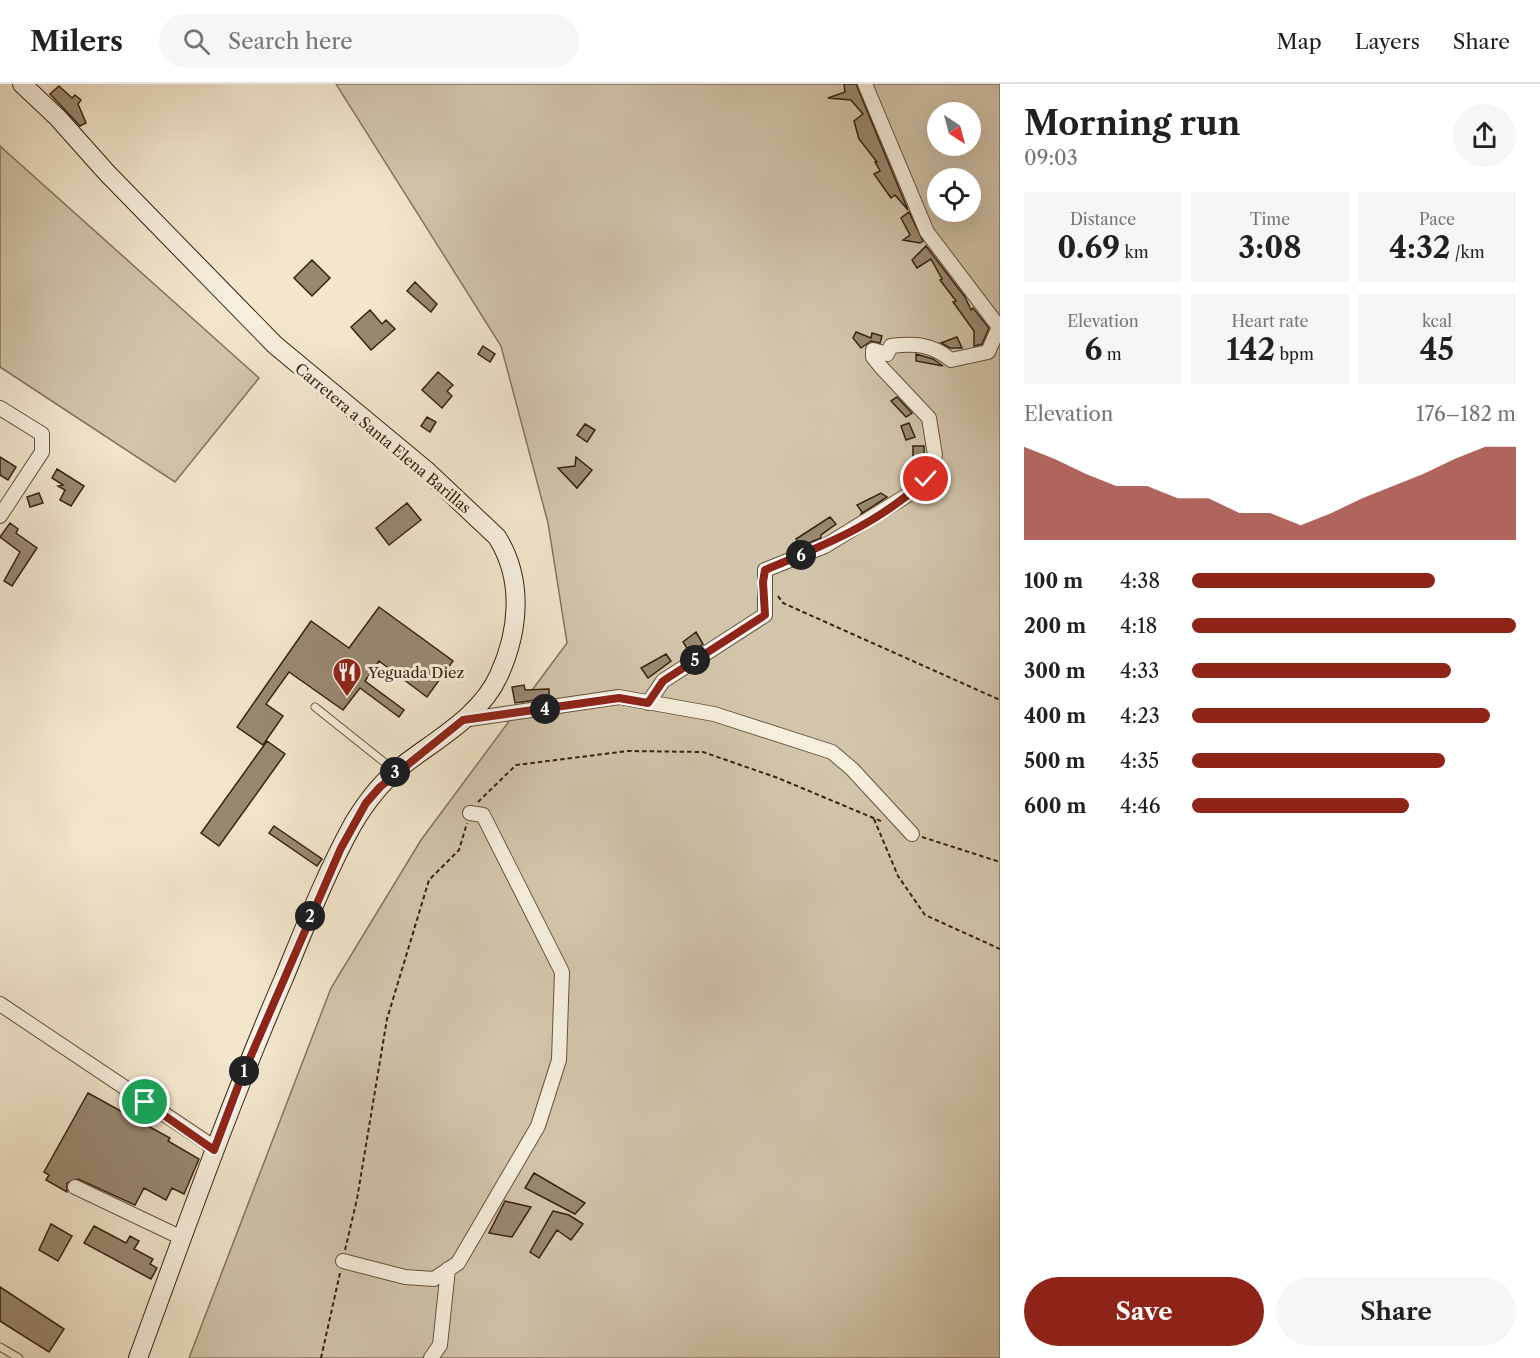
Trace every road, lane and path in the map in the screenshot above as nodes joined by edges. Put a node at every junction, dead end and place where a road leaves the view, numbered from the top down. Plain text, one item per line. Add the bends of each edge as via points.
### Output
1 (22, 84) edge
2 (865, 84) edge
3 (0, 408) edge
4 (0, 516) edge
5 (764, 577) junction
6 (1000, 700) edge
7 (648, 703) junction
8 (315, 707) dead end
9 (463, 720) junction
10 (396, 771) junction
11 (470, 813) dead end
12 (874, 819) dead end
13 (912, 834) dead end
14 (1000, 949) edge
15 (0, 1004) edge
16 (214, 1150) junction
17 (75, 1187) dead end
18 (182, 1238) junction
19 (343, 1261) dead end
20 (448, 1269) junction
21 (0, 1347) edge
22 (19, 1358) edge
23 (138, 1358) edge
24 (431, 1358) edge

1 - 9 main road, Carretera a Santa Elena Barillas via 275,345 427,471 497,537 512,570 516,621 498,678
2 - 5 street via 927,232 999,327 988,352 951,360 928,345 891,346 887,354 873,350 881,367 929,418 935,455 926,479 865,524 825,546 765,570
3 - 4 street via 42,434 42,452
5 - 6 path via 783,603
5 - 7 street via 765,615 663,681
7 - 9 street via 619,698
7 - 13 street via 714,714 832,752
8 - 10 lane
9 - 10 main road, Carretera a Santa Elena Barillas
10 - 16 main road, Carretera a Santa Elena Barillas via 366,803 345,841
11 - 20 street via 483,815 562,972 559,1060 538,1125 458,1263
12 - 14 path via 898,876 925,915
15 - 16 street
16 - 18 main road, Carretera a Santa Elena Barillas
17 - 18 street
18 - 23 main road, Carretera a Santa Elena Barillas
19 - 20 street via 405,1277 434,1279
20 - 24 street via 440,1345
21 - 22 lane

